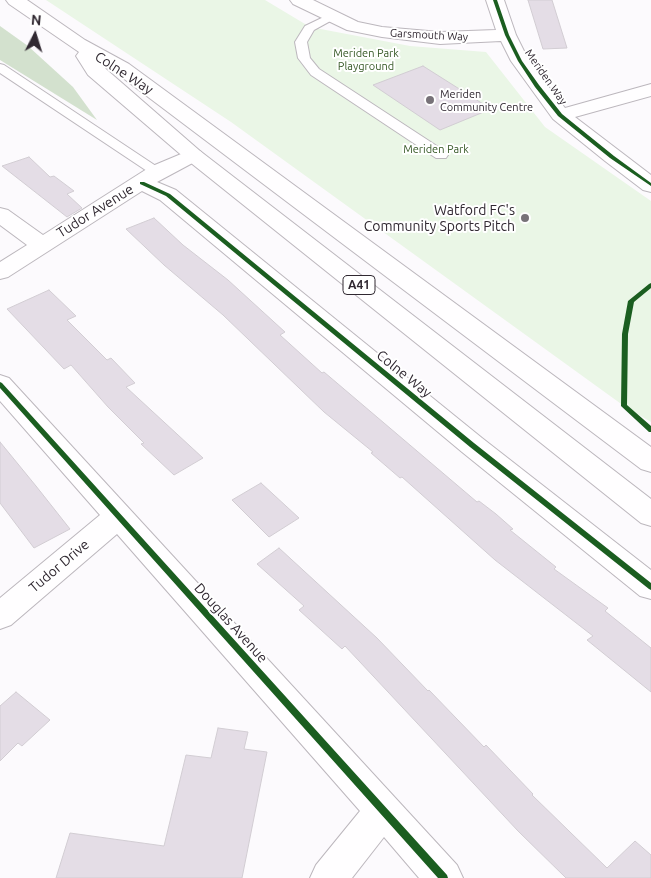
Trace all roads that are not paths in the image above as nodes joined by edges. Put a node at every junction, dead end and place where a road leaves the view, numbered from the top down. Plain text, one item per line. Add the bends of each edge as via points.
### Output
1 (15, 0) edge
2 (298, 0) edge
3 (496, 0) edge
4 (330, 17) junction
5 (507, 35) junction
6 (78, 44) junction
7 (0, 68) edge
8 (651, 90) edge
9 (560, 115) junction
10 (193, 155) junction
11 (441, 155) dead end
12 (150, 178) junction
13 (651, 185) edge
14 (0, 215) edge
15 (42, 245) junction
16 (0, 272) edge
17 (0, 384) edge
18 (651, 462) edge
19 (651, 515) edge
20 (118, 516) junction
21 (651, 587) edge
22 (0, 616) edge
23 (383, 810) junction
24 (329, 878) edge
25 (444, 878) edge

1 - 6 main road, Colne Way / A41
2 - 4 main road, Garsmouth Way
3 - 5 main road, Meriden Way
4 - 5 main road, Garsmouth Way via 353,26 410,36 460,38
4 - 11 lane via 309,28 301,42 304,58 315,72
5 - 9 main road, Meriden Way via 520,61
6 - 10 main road, Colne Way / A41 via 95,71
6 - 18 main road, Colne Way / A41 via 122,68
7 - 12 lane
8 - 9 main road
9 - 13 main road, Meriden Way
10 - 12 main road, Tudor Avenue
10 - 19 main road, Colne Way / A41
12 - 15 main road, Tudor Avenue
12 - 21 main road, Colne Way via 464,438
14 - 15 main road
15 - 16 main road, Tudor Avenue
17 - 20 main road, Douglas Avenue
20 - 22 main road, Tudor Drive
20 - 23 main road, Douglas Avenue
23 - 24 main road
23 - 25 main road, Douglas Avenue

